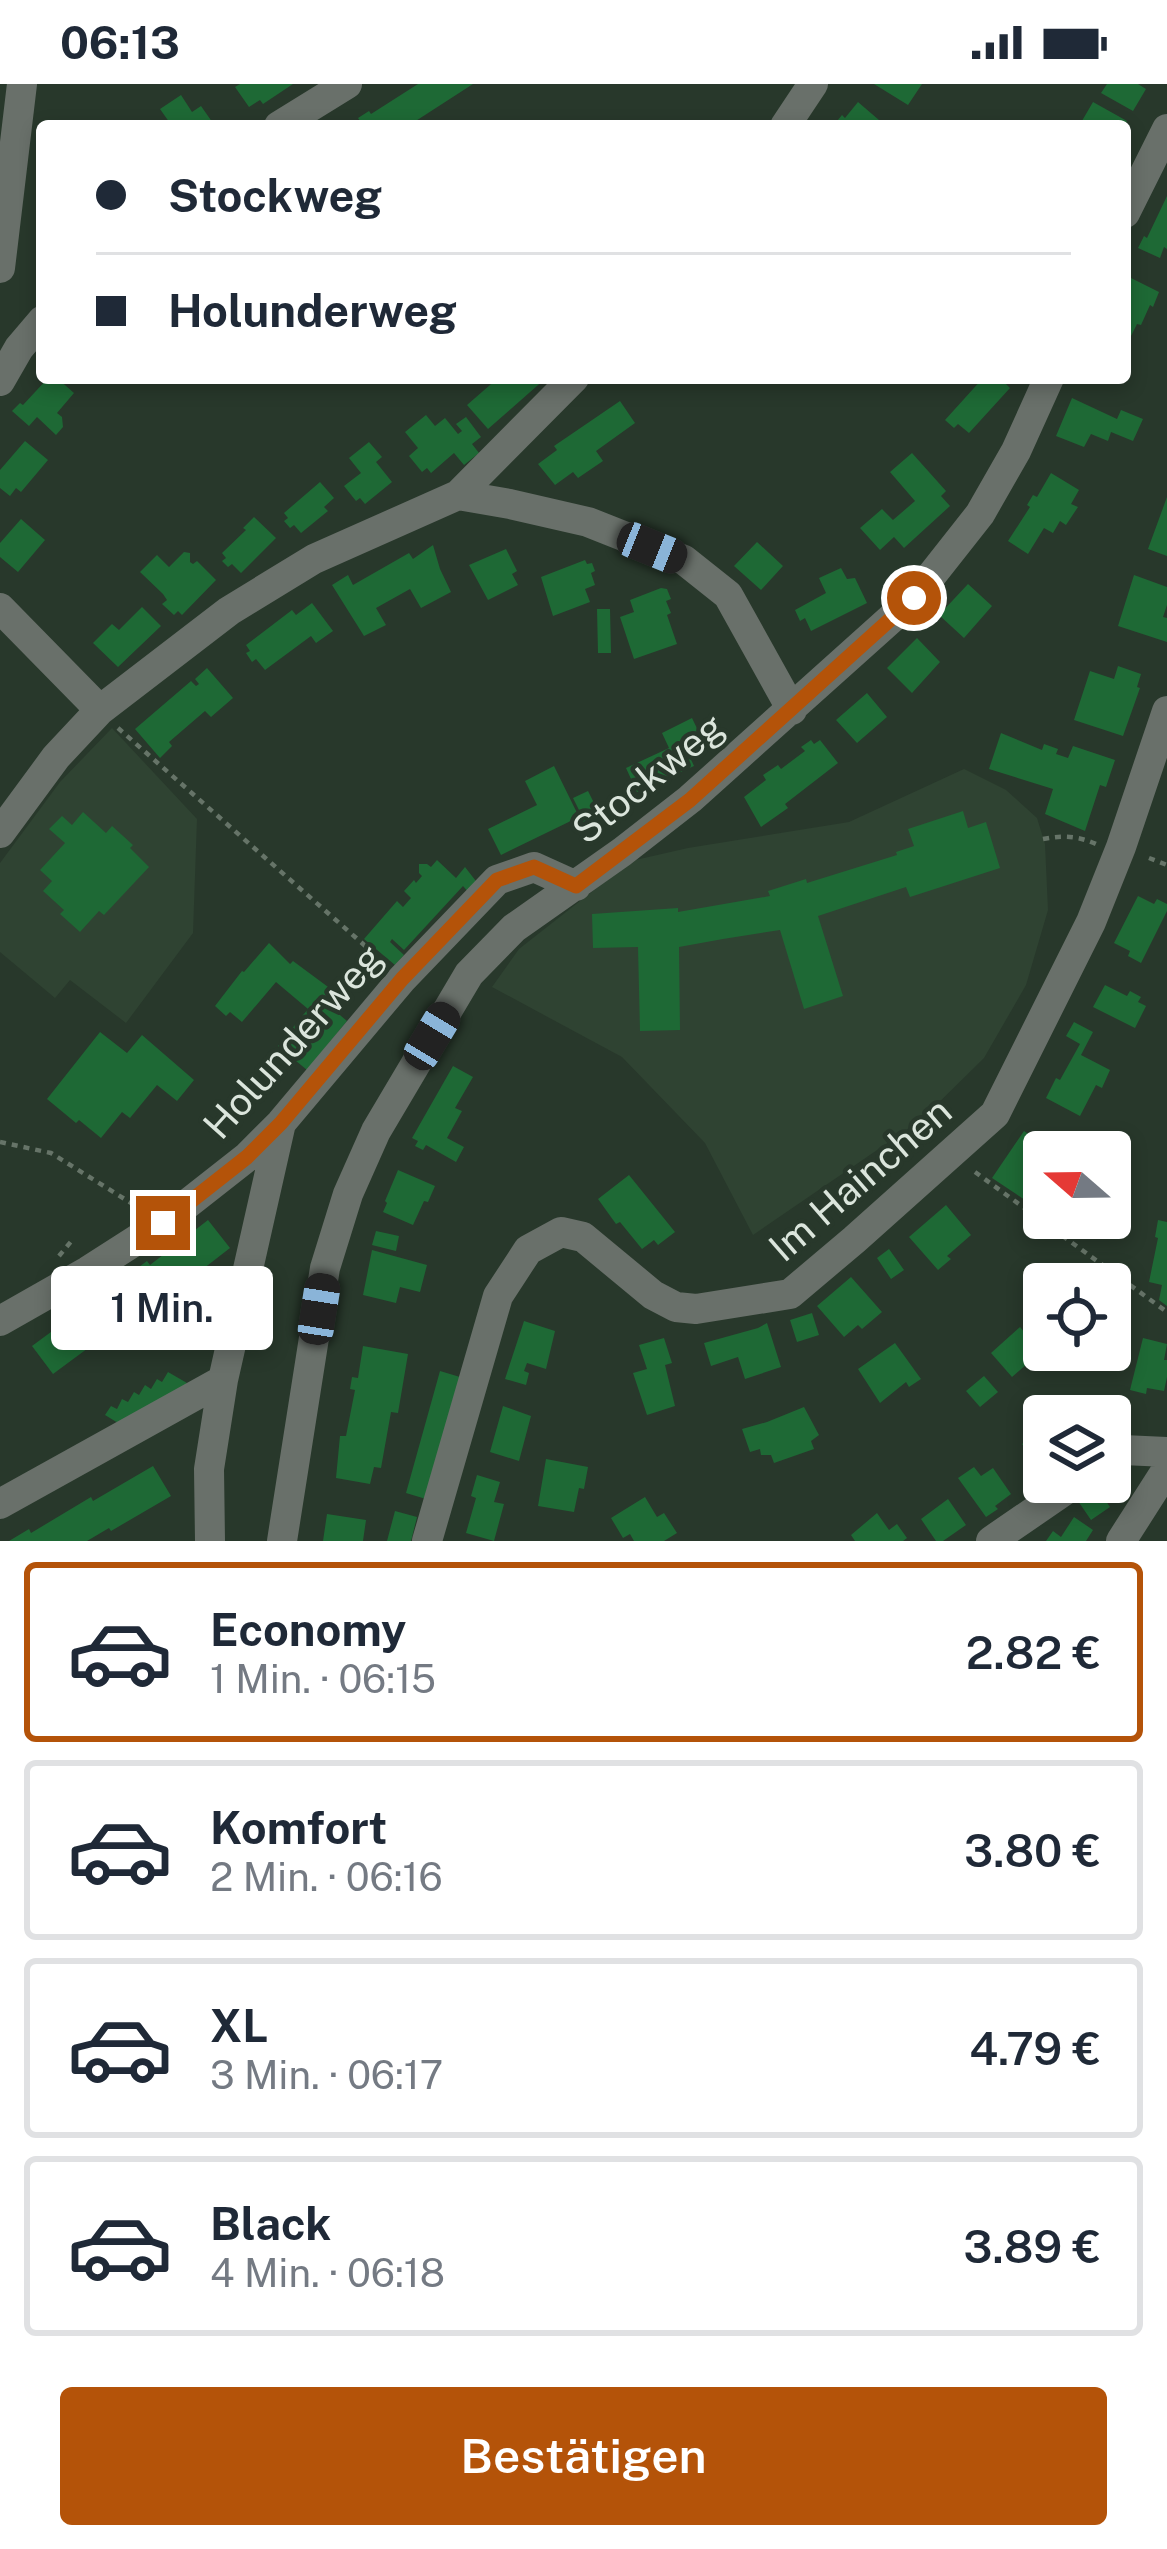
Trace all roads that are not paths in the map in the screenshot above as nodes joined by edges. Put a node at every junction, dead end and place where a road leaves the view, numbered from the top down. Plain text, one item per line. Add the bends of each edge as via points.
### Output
1 (22, 84) edge
2 (347, 84) edge
3 (813, 84) edge
4 (290, 120) edge
5 (789, 120) edge
6 (1167, 129) edge
7 (1131, 201) edge
8 (0, 268) edge
9 (36, 328) edge
10 (0, 381) edge
11 (568, 384) edge
12 (1045, 384) edge
13 (458, 495) junction
14 (0, 608) edge
15 (792, 710) junction
16 (1167, 710) edge
17 (108, 718) junction
18 (0, 833) edge
19 (576, 886) junction
20 (281, 1123) junction
21 (0, 1321) edge
22 (223, 1380) junction
23 (1131, 1450) edge
24 (1167, 1452) edge
25 (1167, 1469) edge
26 (1046, 1503) edge
27 (0, 1504) edge
28 (210, 1541) edge
29 (282, 1541) edge
30 (427, 1541) edge
31 (991, 1541) edge
32 (1121, 1541) edge

1 - 8 street
2 - 4 street
3 - 5 street
6 - 7 street
9 - 10 street
11 - 13 street
12 - 15 street, Stockweg via 980,514 939,570
13 - 15 street via 588,522 684,560 728,595
13 - 17 street via 314,559 229,611
14 - 17 street
15 - 19 street, Stockweg
16 - 30 street, Im Hainchen via 1091,922 995,1114 790,1294 676,1307 583,1237 561,1232 528,1250 498,1296
17 - 18 street via 56,757
19 - 20 street, Holunderweg via 534,867 497,880
19 - 29 street, Stockweg via 514,928 469,974 376,1131 325,1268
20 - 21 street, Holunderweg via 163,1223
20 - 22 street
22 - 27 street
22 - 28 street via 209,1469
23 - 24 street
25 - 32 street
26 - 31 street

